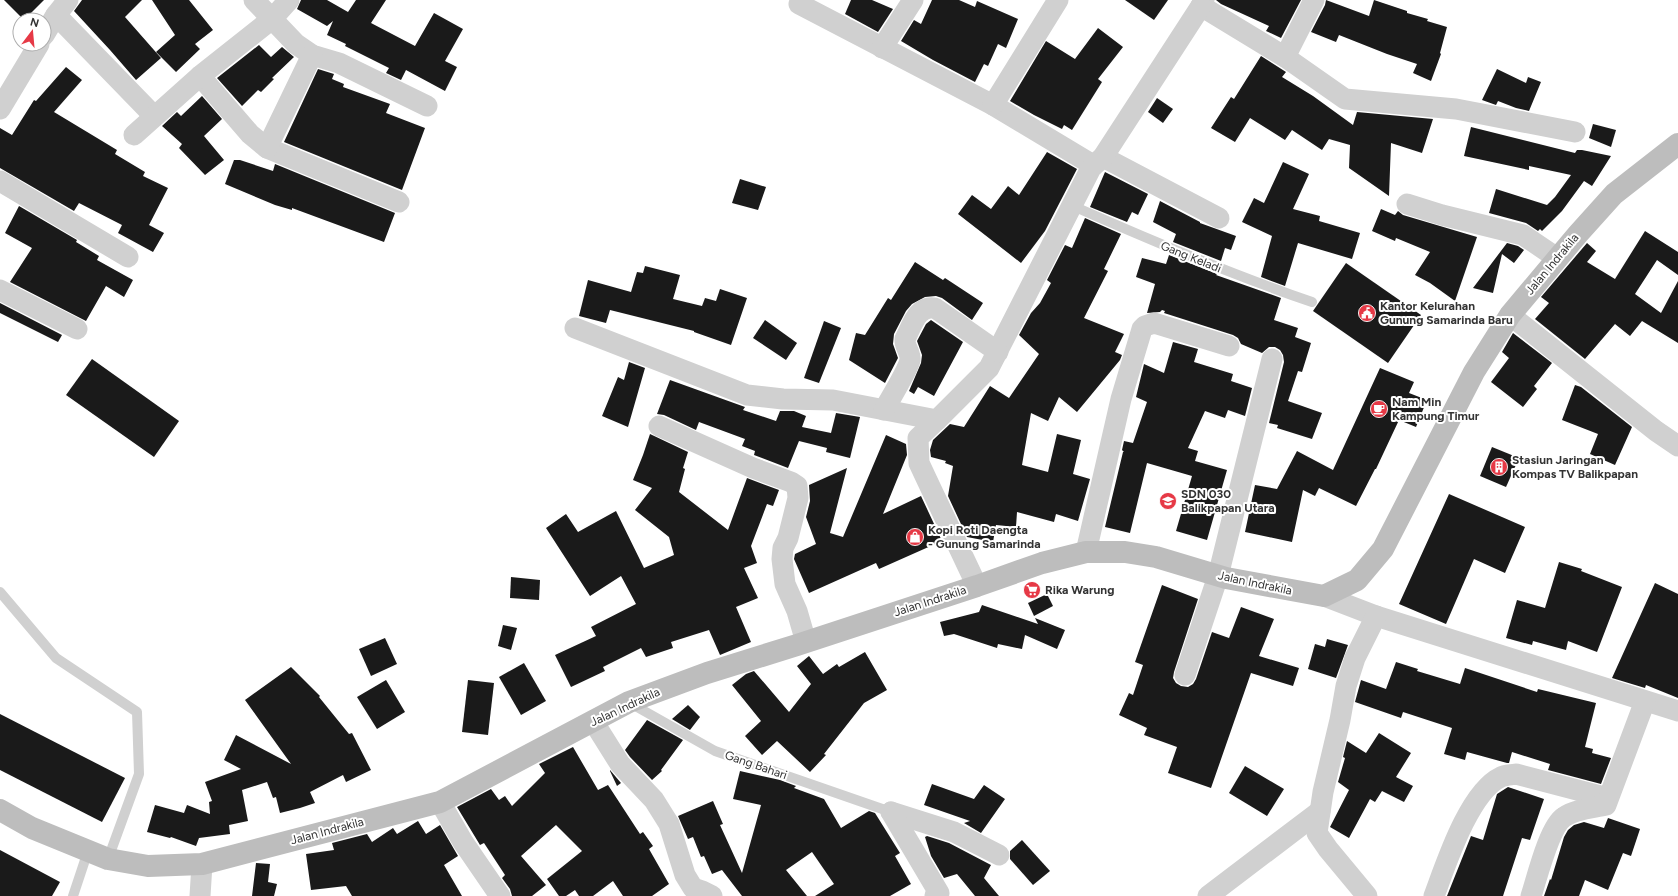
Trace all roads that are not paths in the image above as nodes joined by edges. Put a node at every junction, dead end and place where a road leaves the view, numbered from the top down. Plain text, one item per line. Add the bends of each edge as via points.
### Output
1 (254, 0) edge
2 (289, 0) edge
3 (913, 0) edge
4 (1058, 0) edge
5 (1314, 0) edge
6 (1202, 3) edge
7 (64, 4) edge
8 (799, 4) dead end
9 (272, 19) junction
10 (52, 23) edge
11 (882, 48) junction
12 (33, 52) edge
13 (312, 54) junction
14 (1285, 57) junction
15 (200, 76) junction
16 (2, 100) edge
17 (993, 105) junction
18 (427, 106) dead end
19 (154, 116) junction
20 (1575, 132) dead end
21 (134, 135) dead end
22 (1678, 144) edge
23 (267, 148) junction
24 (1098, 161) junction
25 (0, 181) edge
26 (399, 202) dead end
27 (1407, 204) dead end
28 (1073, 206) junction
29 (1219, 218) dead end
30 (128, 257) dead end
31 (1557, 258) junction
32 (0, 290) edge
33 (1312, 302) dead end
34 (1510, 315) junction
35 (575, 328) dead end
36 (77, 329) dead end
37 (1229, 346) dead end
38 (998, 352) junction
39 (1272, 359) dead end
40 (884, 410) junction
41 (937, 420) junction
42 (659, 426) dead end
43 (1678, 446) edge
44 (1086, 552) junction
45 (1218, 576) junction
46 (977, 586) junction
47 (0, 592) edge
48 (1324, 596) junction
49 (1376, 616) junction
50 (806, 642) junction
51 (1185, 675) dead end
52 (1645, 701) junction
53 (629, 702) junction
54 (1678, 712) edge
55 (593, 721) junction
56 (1608, 798) junction
57 (440, 802) junction
58 (0, 810) edge
59 (1320, 810) junction
60 (891, 812) junction
61 (88, 851) junction
62 (999, 855) dead end
63 (108, 859) junction
64 (202, 864) junction
65 (1357, 893) edge
66 (73, 896) edge
67 (200, 896) edge
68 (500, 896) edge
69 (712, 896) edge
70 (935, 896) edge
71 (1208, 896) edge
72 (1434, 896) edge
73 (1531, 896) edge

1 - 9 street
2 - 9 street
3 - 11 street
4 - 17 street
5 - 14 street
6 - 14 street
6 - 24 street
7 - 10 street
7 - 19 street
8 - 11 street
9 - 13 street via 296,44
9 - 15 street
11 - 17 street
12 - 16 street
13 - 18 street via 339,63
13 - 23 street
14 - 20 street via 1345,99 1456,109
15 - 19 street
15 - 23 street via 250,134
17 - 24 street
19 - 21 street
22 - 31 street, Jalan Indrakila via 1614,194
23 - 26 street
24 - 28 street
24 - 29 street
25 - 30 street
27 - 31 street via 1523,235
28 - 33 lane, Gang Keladi via 1204,262
28 - 38 street
31 - 34 street, Jalan Indrakila
32 - 36 street
34 - 43 street
34 - 48 street, Jalan Indrakila via 1474,372 1383,549 1357,580
35 - 40 street via 747,395 834,400
37 - 44 street via 1154,323 1142,330 1121,399
38 - 40 street via 934,308 923,308 905,339 904,344 910,355 908,364
38 - 41 street via 989,368
39 - 45 street
40 - 41 street
41 - 46 street via 918,438 920,462
42 - 50 street via 796,486 798,498 782,559 785,584 797,611
44 - 45 street, Jalan Indrakila via 1125,552 1156,557
44 - 46 street, Jalan Indrakila via 1042,563
45 - 48 street, Jalan Indrakila
45 - 51 street
46 - 50 street, Jalan Indrakila
47 - 63 lane via 56,658 137,712 139,774
48 - 49 street
49 - 52 street
49 - 59 street via 1354,658
50 - 53 street, Jalan Indrakila via 707,673
52 - 54 street
52 - 56 street
53 - 55 street, Jalan Indrakila
53 - 60 lane, Gang Bahari via 715,751
55 - 57 street, Jalan Indrakila
55 - 69 street via 620,764 654,800 669,824 685,875 693,888
56 - 72 street via 1516,774 1501,777 1482,793 1456,837
56 - 73 street via 1606,805 1572,812 1563,817 1554,828
57 - 64 street, Jalan Indrakila
57 - 68 street via 463,842
58 - 61 street, Jalan Indrakila via 32,828
59 - 65 street via 1317,833
59 - 71 street
60 - 62 street via 954,832
60 - 70 street via 939,893
61 - 63 street, Jalan Indrakila
61 - 66 lane
63 - 64 street, Jalan Indrakila via 148,866
64 - 67 street

